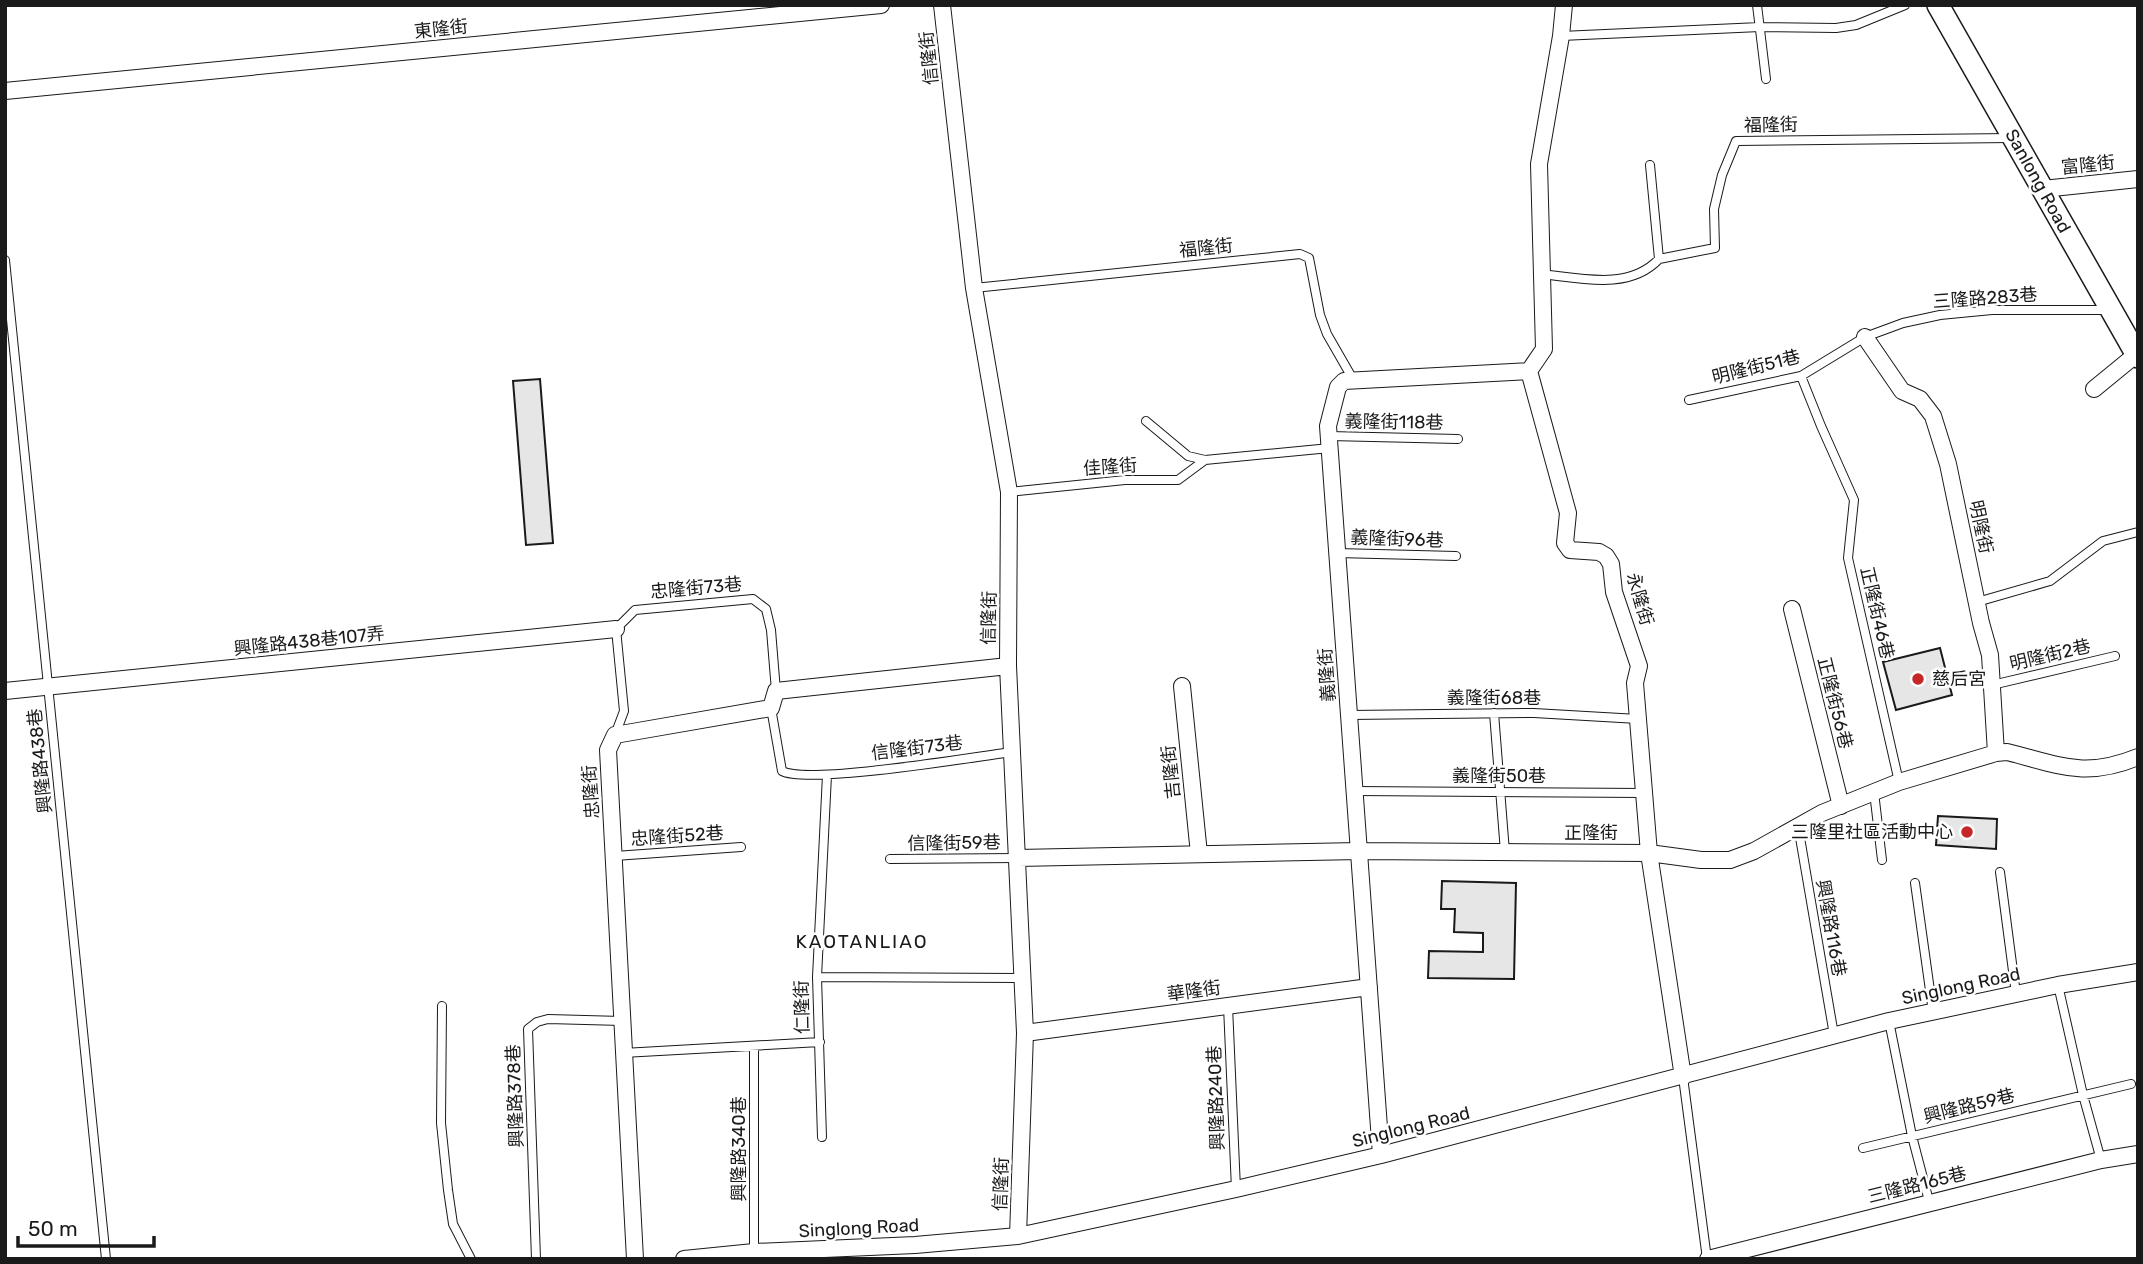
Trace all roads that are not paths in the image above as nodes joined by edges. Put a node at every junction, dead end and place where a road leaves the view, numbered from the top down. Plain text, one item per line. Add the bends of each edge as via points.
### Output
1 (881, 5) edge
2 (942, 5) edge
3 (1564, 5) edge
4 (1757, 5) edge
5 (1905, 5) edge
6 (1938, 5) edge
7 (1760, 27) junction
8 (1561, 36) junction
9 (1766, 79) dead end
10 (5, 91) edge
11 (2014, 138) junction
12 (1650, 166) dead end
13 (2138, 178) edge
14 (2043, 189) junction
15 (1659, 259) junction
16 (5, 260) edge
17 (1541, 274) junction
18 (974, 288) junction
19 (2109, 310) junction
20 (1865, 337) junction
21 (2137, 355) edge
22 (1529, 371) junction
23 (1801, 376) junction
24 (1354, 381) junction
25 (2094, 389) dead end
26 (1689, 400) dead end
27 (1146, 421) dead end
28 (1458, 439) dead end
29 (1329, 442) junction
30 (1205, 460) junction
31 (1009, 492) junction
32 (2138, 532) edge
33 (1337, 553) junction
34 (1456, 556) dead end
35 (1977, 602) junction
36 (1792, 610) dead end
37 (616, 629) junction
38 (2115, 656) dead end
39 (1008, 666) junction
40 (1992, 685) junction
41 (1182, 686) dead end
42 (48, 687) junction
43 (5, 691) edge
44 (776, 691) junction
45 (771, 708) junction
46 (1494, 713) junction
47 (1349, 715) junction
48 (1638, 719) junction
49 (615, 735) junction
50 (1012, 752) junction
51 (1996, 753) junction
52 (2138, 757) edge
53 (827, 775) junction
54 (1899, 782) junction
55 (1355, 791) junction
56 (1500, 792) junction
57 (1874, 792) junction
58 (1644, 793) junction
59 (1841, 806) junction
60 (1798, 826) junction
61 (741, 847) dead end
62 (1359, 852) junction
63 (1505, 852) junction
64 (1649, 853) junction
65 (1199, 854) junction
66 (615, 856) junction
67 (1018, 858) junction
68 (890, 859) dead end
69 (1882, 860) dead end
70 (2000, 872) dead end
71 (1914, 883) dead end
72 (2138, 972) edge
73 (817, 977) junction
74 (1021, 978) junction
75 (2058, 985) junction
76 (1369, 987) junction
77 (2017, 994) junction
78 (442, 1006) dead end
79 (1228, 1006) junction
80 (1933, 1012) junction
81 (622, 1021) junction
82 (1889, 1021) junction
83 (1025, 1033) junction
84 (1834, 1035) junction
85 (820, 1042) junction
86 (754, 1045) junction
87 (623, 1053) junction
88 (1683, 1077) junction
89 (2131, 1084) dead end
90 (2083, 1095) junction
91 (1912, 1136) junction
92 (822, 1137) dead end
93 (1863, 1148) dead end
94 (2138, 1154) edge
95 (1381, 1155) junction
96 (2101, 1160) junction
97 (1236, 1189) junction
98 (1929, 1202) junction
99 (1018, 1236) junction
100 (754, 1252) junction
101 (106, 1259) edge
102 (471, 1259) edge
103 (536, 1259) edge
104 (635, 1259) edge
105 (684, 1259) edge
106 (1708, 1259) edge

1 - 10 street, 東隆街
2 - 18 street, 信隆街
3 - 8 street
4 - 7 lane
5 - 7 lane via 1856,25
6 - 11 street, Sanlong Road
7 - 8 lane
7 - 9 lane
8 - 17 street via 1539,164
11 - 14 street, Sanlong Road
11 - 15 lane, 福隆街 via 1736,141 1721,175 1714,209 1715,248
12 - 15 lane
13 - 14 street, 富隆街
14 - 19 street, Sanlong Road
15 - 17 lane, 福隆街 via 1628,278 1604,281
16 - 42 lane, 興隆路438巷
17 - 22 street via 1544,349
18 - 24 lane, 福隆街 via 1300,254 1309,258 1320,315
18 - 31 street, 信隆街
19 - 20 lane, 三隆路283巷 via 1940,315
19 - 21 street, Sanlong Road
20 - 23 lane, 明隆街51巷
20 - 35 street, 明隆街 via 1902,391 1920,399 1933,416 1948,464
21 - 25 street
22 - 24 street
22 - 48 street, 永隆街 via 1568,513 1565,543 1570,550 1599,552 1611,564 1614,592 1639,666 1635,683
23 - 26 lane, 明隆街51巷
23 - 54 lane, 正隆街46巷 via 1854,500 1848,558
24 - 29 street, 義隆街 via 1338,387 1328,426
27 - 30 lane via 1188,456
28 - 29 lane, 義隆街118巷
29 - 30 lane
29 - 33 street, 義隆街
30 - 31 lane, 佳隆街 via 1178,481 1125,480
31 - 39 street, 信隆街
32 - 35 lane via 2103,541 2050,581
33 - 34 lane, 義隆街96巷
33 - 47 street, 義隆街
35 - 40 street, 明隆街
36 - 59 street, 正隆街56巷
37 - 42 street, 興隆路438巷107弄
37 - 44 lane, 忠隆街73巷 via 635,610 752,599 766,609
37 - 49 lane via 624,711
38 - 40 lane, 明隆街2巷
39 - 44 street
39 - 50 street, 信隆街
40 - 51 street, 明隆街
41 - 65 street, 吉隆街
42 - 43 street, 興隆路438巷107弄
42 - 101 lane, 興隆路438巷
44 - 45 street
45 - 49 street
45 - 53 lane, 信隆街73巷 via 782,771
46 - 47 lane, 義隆街68巷
46 - 48 lane, 義隆街68巷
46 - 56 lane
47 - 55 street, 義隆街
48 - 58 street, 永隆街
49 - 66 street, 忠隆街 via 608,750
50 - 53 lane, 信隆街73巷
50 - 67 street, 信隆街
51 - 52 street, 正隆街 via 2096,770
51 - 54 street, 正隆街
53 - 73 lane, 仁隆街
54 - 57 street, 正隆街
55 - 56 lane, 義隆街50巷
55 - 62 street, 義隆街
56 - 58 lane, 義隆街50巷
56 - 63 lane
57 - 59 street, 正隆街
57 - 69 lane
58 - 64 street, 永隆街
59 - 60 street, 正隆街
60 - 64 street, 正隆街 via 1730,860
60 - 84 lane, 興隆路116巷
61 - 66 lane, 忠隆街52巷
62 - 63 street, 正隆街
62 - 65 street, 正隆街
62 - 76 street, 義隆街
63 - 64 street, 正隆街
64 - 88 street, 永隆街
65 - 67 street, 正隆街
66 - 81 street, 忠隆街
67 - 68 lane, 信隆街59巷
67 - 74 street, 信隆街
70 - 77 lane
71 - 80 lane
72 - 75 street, Singlong Road
73 - 74 lane
73 - 85 lane, 仁隆街
74 - 83 street, 信隆街
75 - 77 street, Singlong Road
75 - 90 lane
76 - 79 street, 華隆街
76 - 95 street, 義隆街
77 - 80 street, Singlong Road
78 - 102 lane via 441,1123 448,1190 453,1224
79 - 83 street, 華隆街
79 - 97 lane, 興隆路240巷
80 - 82 street, Singlong Road
81 - 87 street, 忠隆街
81 - 103 lane, 興隆路378巷 via 548,1019 528,1029
82 - 84 street, Singlong Road
82 - 91 lane
83 - 99 street, 信隆街
84 - 88 street, Singlong Road
85 - 86 lane, 仁隆街
85 - 92 lane
86 - 87 lane, 仁隆街
86 - 100 lane, 興隆路340巷
87 - 104 street, 忠隆街
88 - 95 street, Singlong Road
88 - 106 lane
89 - 90 lane, 興隆路59巷
90 - 91 lane, 興隆路59巷
90 - 96 lane
91 - 93 lane, 興隆路59巷
91 - 98 lane
94 - 96 street, 三隆路165巷
95 - 97 street, Singlong Road
96 - 98 street, 三隆路165巷
97 - 99 street, Singlong Road
98 - 106 street, 三隆路165巷
99 - 100 street, Singlong Road
100 - 105 street, Singlong Road

